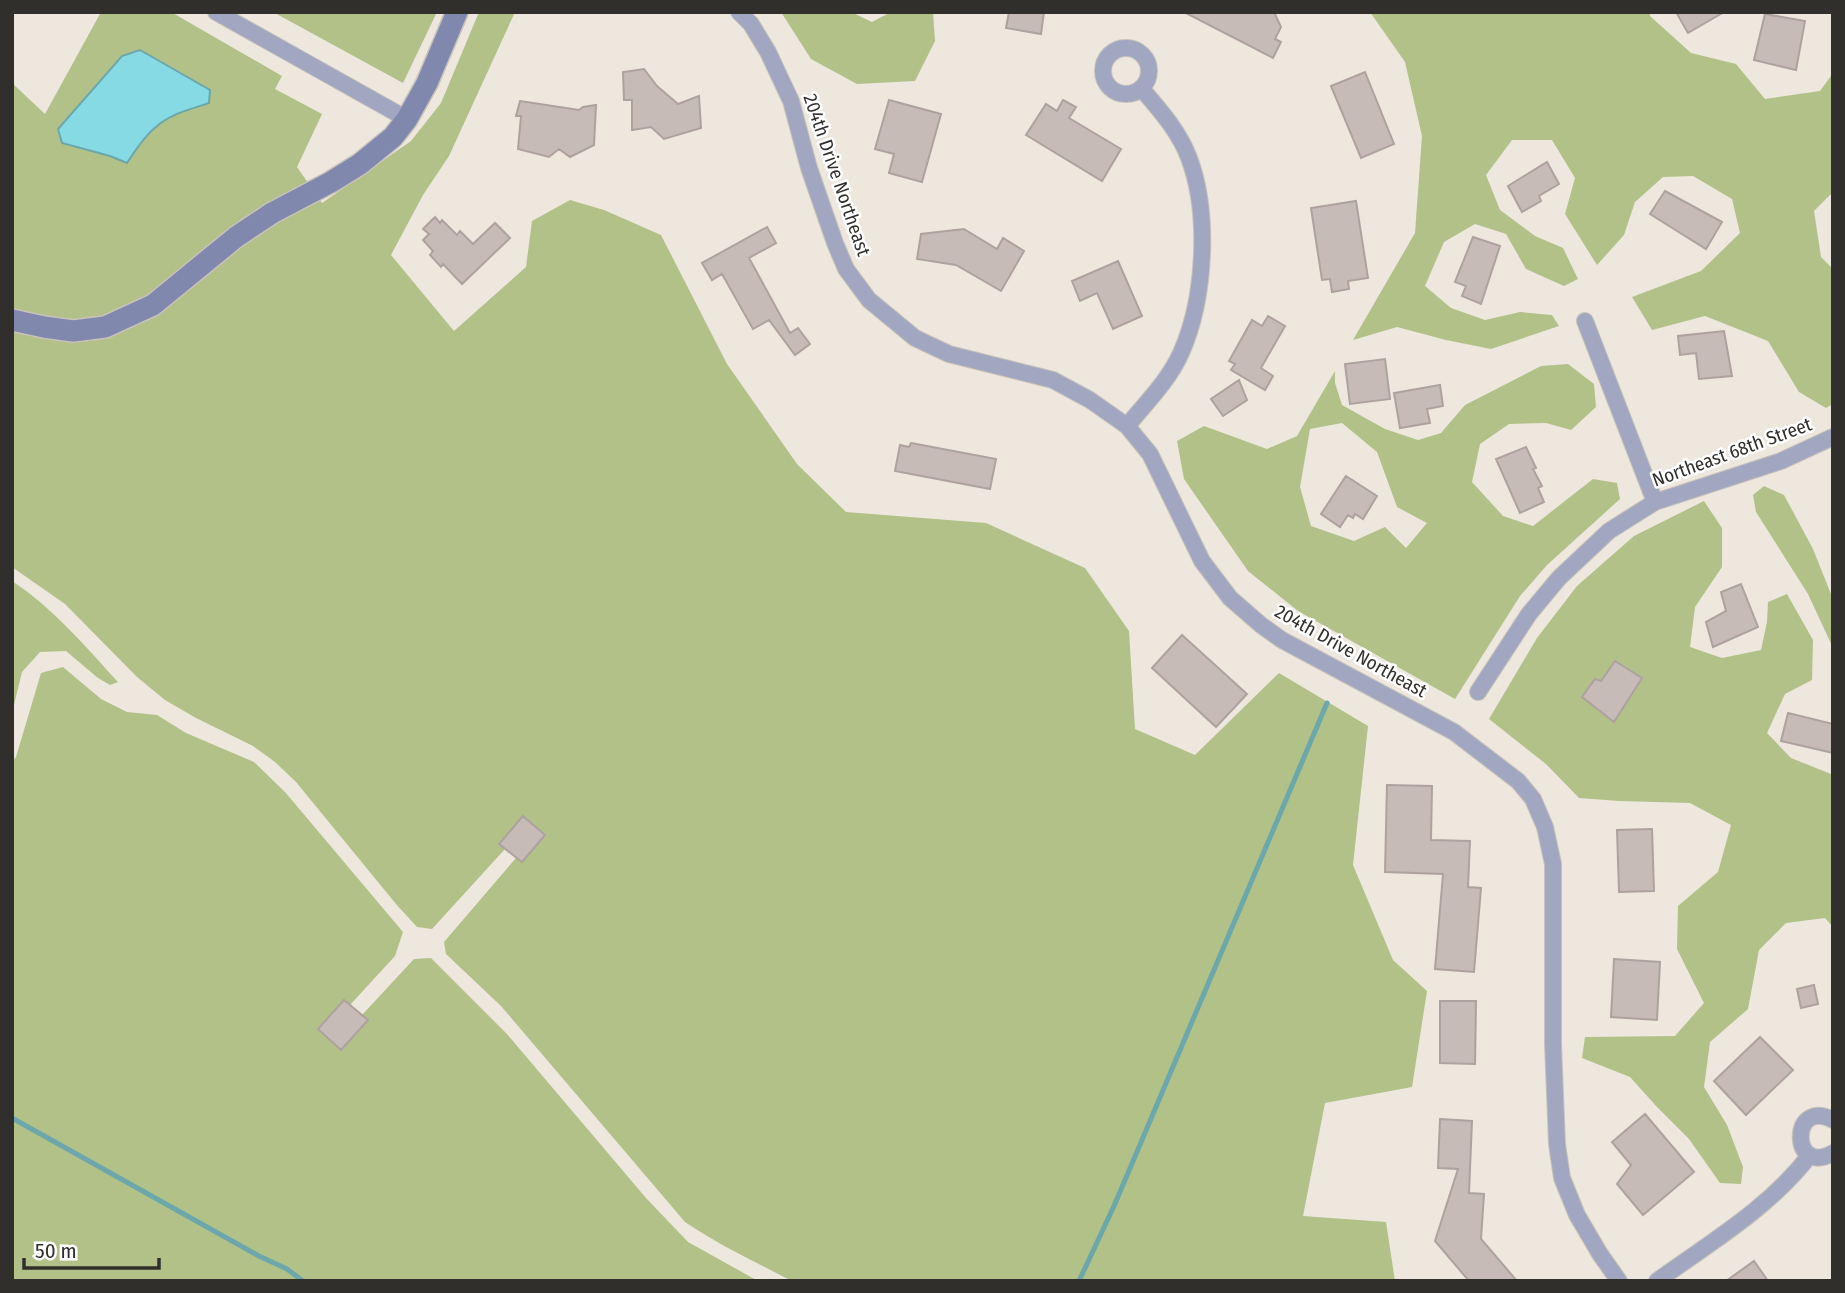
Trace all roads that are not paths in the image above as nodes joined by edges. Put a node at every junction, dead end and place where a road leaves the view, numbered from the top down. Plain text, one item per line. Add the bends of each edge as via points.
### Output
1 (216, 12) edge
2 (457, 12) edge
3 (739, 12) edge
4 (1141, 88) dead end
5 (407, 119) junction
6 (12, 320) edge
7 (1585, 321) dead end
8 (1128, 426) junction
9 (1833, 437) edge
10 (1655, 502) junction
11 (1478, 692) dead end
12 (1833, 1120) edge
13 (1833, 1153) edge
14 (1810, 1155) junction
15 (1619, 1281) edge
16 (1657, 1281) edge

1 - 5 street
2 - 5 street
3 - 8 street, 204th Drive Northeast via 768,52 791,101 835,243 846,269 869,300 915,338 949,354 1052,380
4 - 8 street via 1168,120 1189,157 1198,192 1203,248 1195,309 1181,353
5 - 6 street via 360,164 236,237 153,305 105,327 73,331
7 - 10 street
8 - 15 street, 204th Drive Northeast via 1150,453 1202,561 1230,598 1282,640 1454,732 1518,781 1533,799 1553,864 1553,1044 1562,1178 1577,1215
9 - 10 street, Northeast 68th Street via 1781,461
10 - 11 street, Northeast 68th Street via 1609,531 1559,578 1529,614
12 - 14 street via 1816,1116 1800,1130 1799,1137
13 - 14 street via 1817,1158
14 - 16 street via 1767,1202

